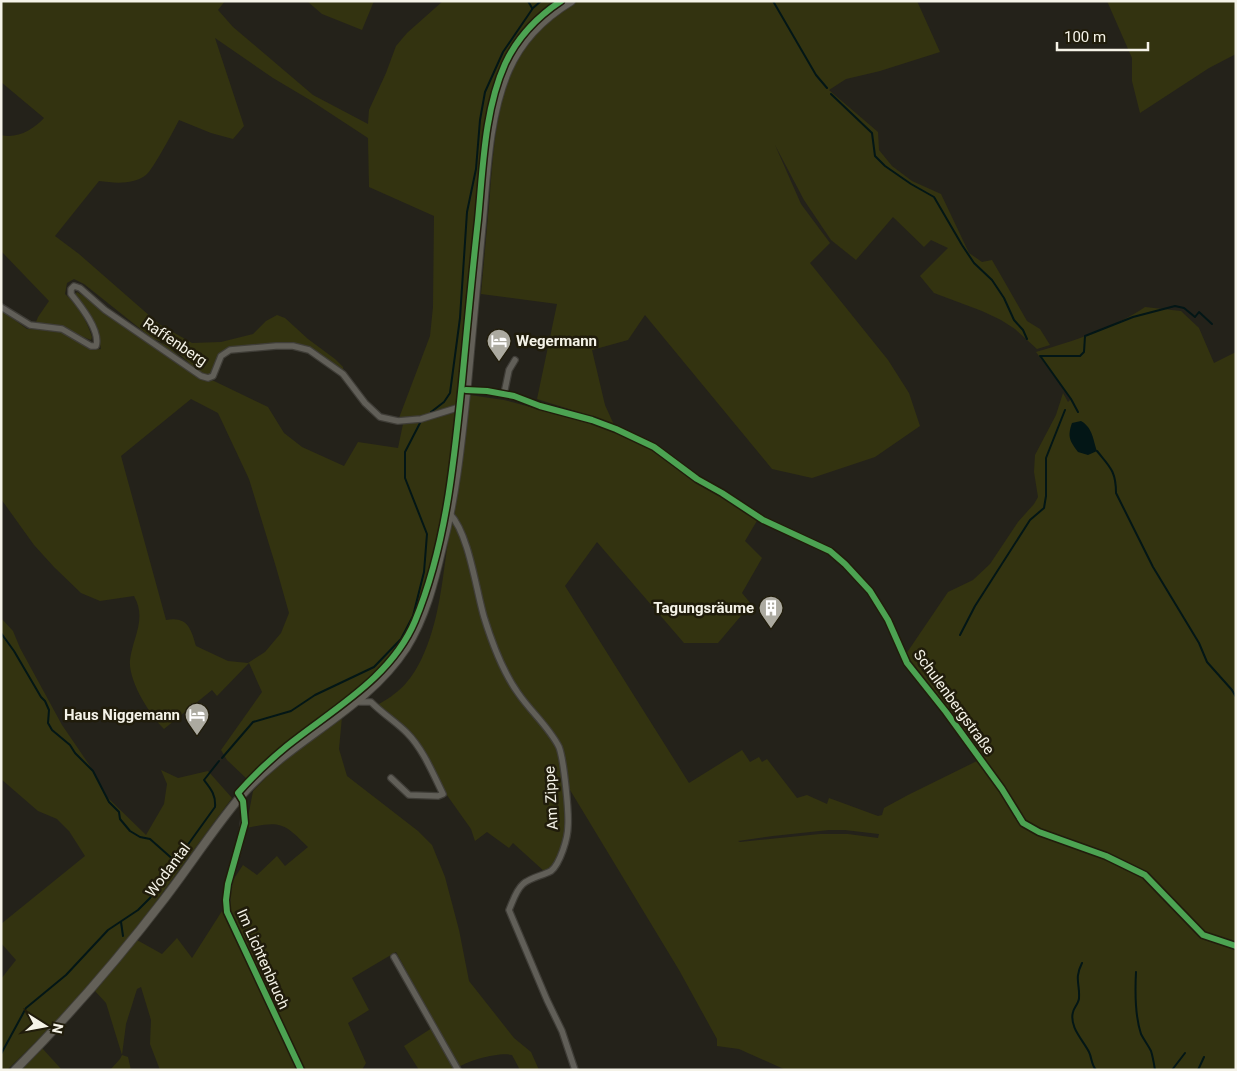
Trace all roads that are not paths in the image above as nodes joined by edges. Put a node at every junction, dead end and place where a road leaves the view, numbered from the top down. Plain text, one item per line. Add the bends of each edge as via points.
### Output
1 (571, 1) edge
2 (1, 308) edge
3 (516, 360) dead end
4 (466, 390) junction
5 (504, 394) junction
6 (465, 407) junction
7 (450, 514) junction
8 (356, 702) junction
9 (391, 778) dead end
10 (242, 796) junction
11 (1236, 946) edge
12 (394, 957) dead end
13 (15, 1070) edge
14 (301, 1070) edge
15 (458, 1070) edge
16 (575, 1070) edge

1 - 4 main road, Wodantal via 542,22 524,42 509,67 500,94 490,146
2 - 6 street, Raffenberg via 30,325 58,327 96,346 91,324 70,294 74,286 201,376 213,376 221,356 230,350 293,346 309,350 336,369 380,417 398,421 421,419
3 - 5 street via 509,370
4 - 5 street, Schulenbergstraße
4 - 6 main road, Wodantal
5 - 11 street, Schulenbergstraße via 592,420 640,439 763,520 834,554 870,592 888,620 907,663 1002,789 1023,823 1145,875 1203,934
6 - 7 main road, Wodantal
7 - 8 main road, Wodantal via 419,624 397,661
7 - 16 street, Am Zippe via 465,545 484,618 500,660 517,692 555,739 560,750 568,827 564,848 555,867 523,884 509,910 562,1031
8 - 9 street via 371,702 407,734 418,747 443,794 409,795
8 - 10 main road, Wodantal via 289,750
10 - 13 main road, Wodantal via 121,953
10 - 14 street, Im Lichtenbruch via 245,823 228,884 227,912
12 - 15 street

